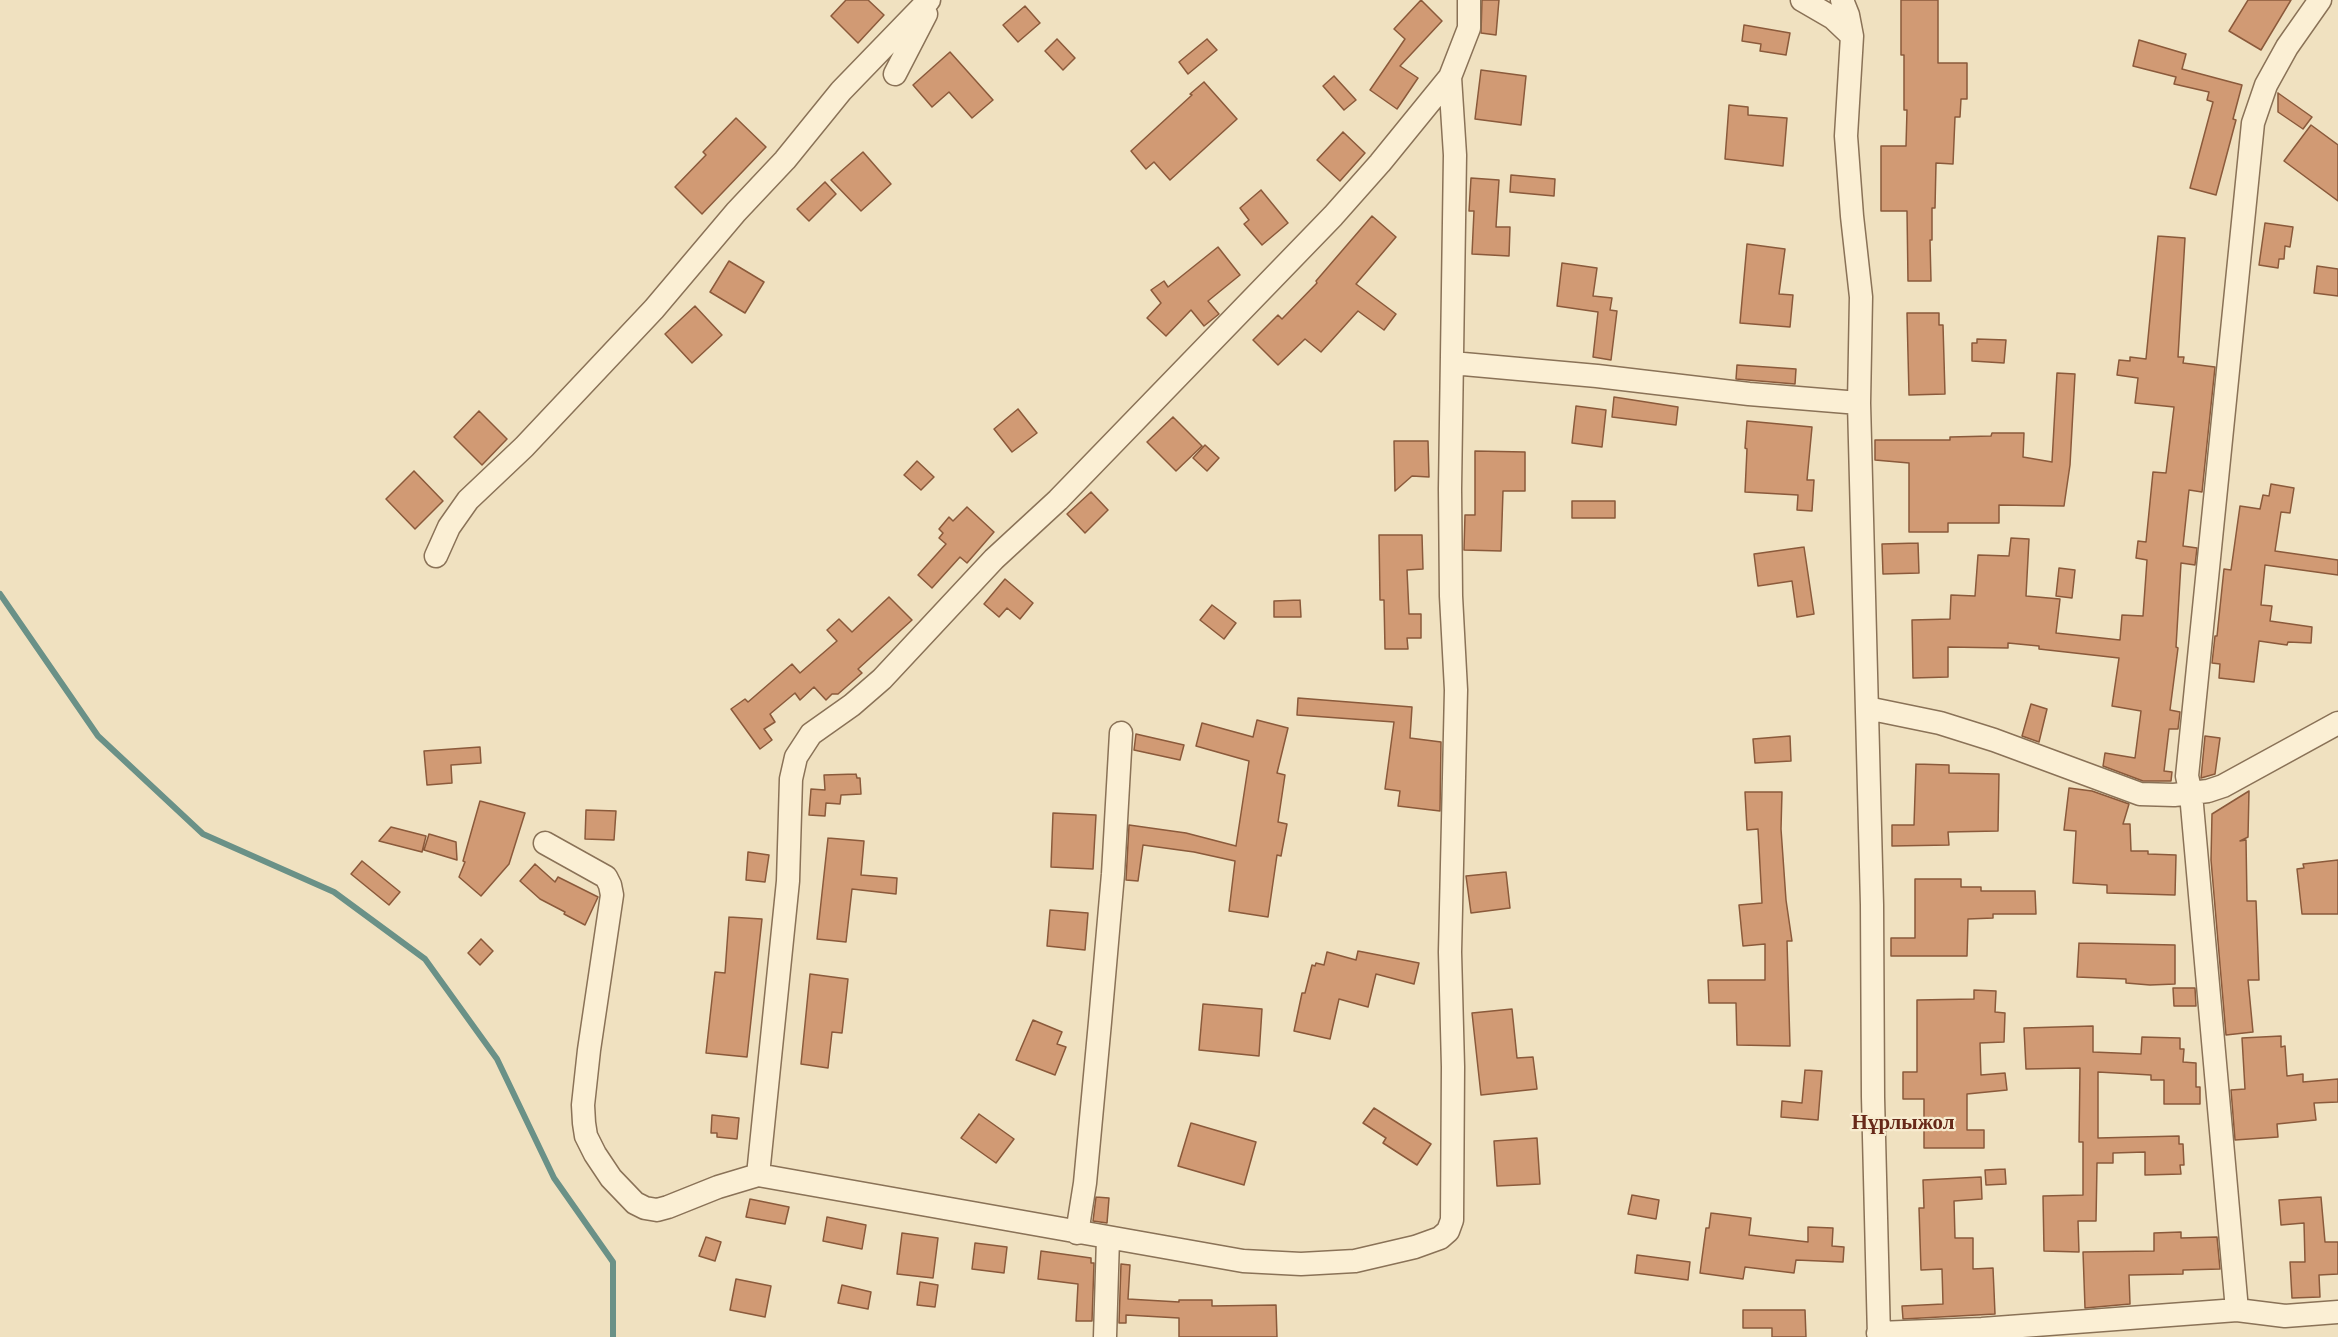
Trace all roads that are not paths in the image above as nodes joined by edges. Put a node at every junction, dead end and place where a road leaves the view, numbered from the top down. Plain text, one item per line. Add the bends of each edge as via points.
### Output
1 (929, 0) edge
2 (934, 0) edge
3 (1469, 0) edge
4 (1802, 0) edge
5 (1842, 0) edge
6 (2320, 0) edge
7 (1852, 36) junction
8 (895, 74) dead end
9 (1450, 77) junction
10 (1452, 363) junction
11 (1859, 403) junction
12 (436, 556) dead end
13 (1867, 708) junction
14 (2338, 723) edge
15 (1121, 733) dead end
16 (2191, 794) junction
17 (545, 843) dead end
18 (758, 1175) junction
19 (1077, 1233) junction
20 (1108, 1238) junction
21 (2237, 1310) junction
22 (2338, 1312) edge
23 (1879, 1335) edge
24 (1105, 1337) edge

1 - 12 street via 841,91 654,309 524,447 468,500 449,527
2 - 8 street
3 - 9 street via 1469,28
4 - 7 street via 1833,18
5 - 7 street
6 - 16 street via 2266,85 2253,123 2187,776
7 - 11 street via 1846,136 1861,297
9 - 10 street via 1455,155
9 - 18 street via 1333,216 1058,500 994,559 889,672 811,734 796,757 791,778 788,881
10 - 11 street
10 - 20 street via 1451,548 1456,690 1450,952 1452,1220 1448,1231 1415,1247 1355,1261 1301,1263 1244,1261
11 - 13 street
13 - 16 street via 1940,723 1994,740 2140,794
13 - 23 street
14 - 16 street via 2242,777
15 - 19 street via 1100,1022
16 - 21 street
17 - 18 street via 606,877 610,885 583,1105 586,1136 595,1154 635,1203 657,1210
18 - 19 street
19 - 20 street
20 - 24 street
21 - 22 street via 2284,1316
21 - 23 street

